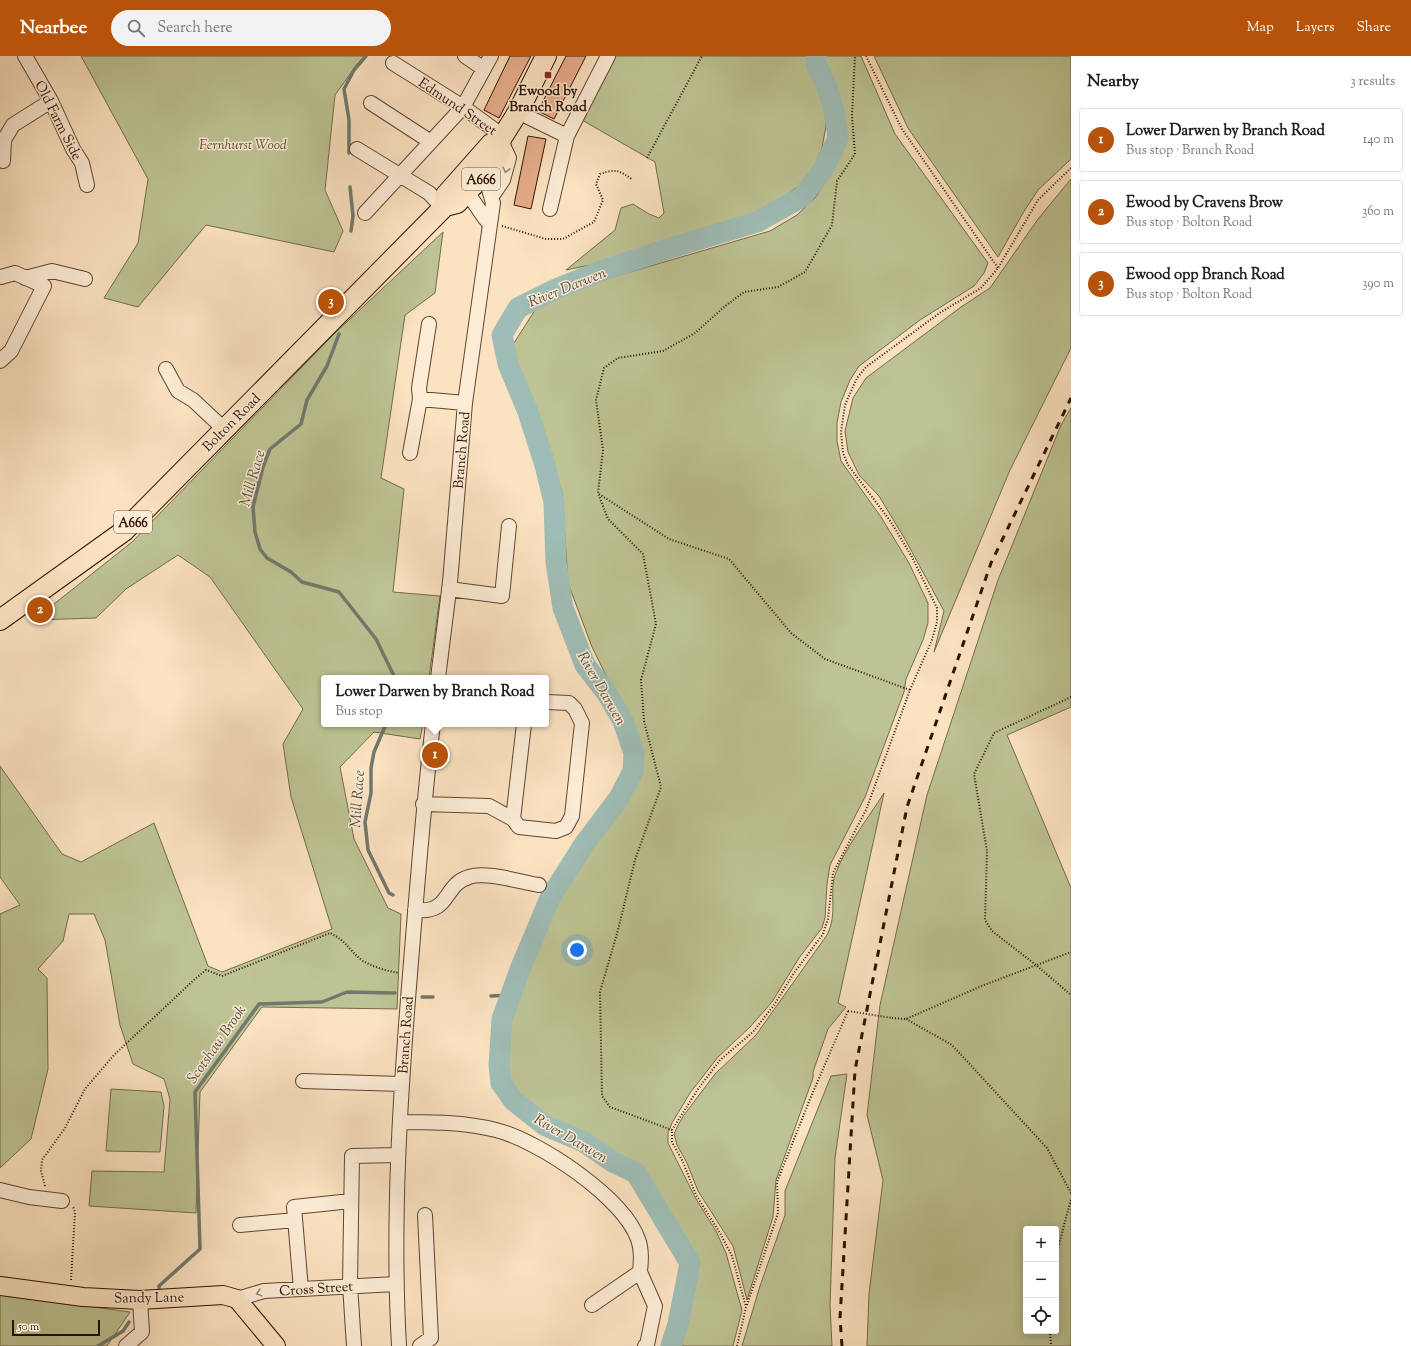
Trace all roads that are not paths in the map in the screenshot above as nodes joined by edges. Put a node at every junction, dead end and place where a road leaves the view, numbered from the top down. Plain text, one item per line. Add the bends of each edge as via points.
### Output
1 (25, 56) edge
2 (465, 56) edge
3 (491, 56) edge
4 (546, 56) edge
5 (608, 56) edge
6 (393, 63) dead end
7 (484, 69) junction
8 (51, 102) junction
9 (372, 103) dead end
10 (463, 107) junction
11 (518, 112) junction
12 (567, 136) junction
13 (502, 139) junction
14 (431, 142) junction
15 (358, 149) dead end
16 (3, 161) dead end
17 (476, 172) junction
18 (400, 175) junction
19 (87, 185) dead end
20 (463, 187) junction
21 (492, 196) junction
22 (444, 207) junction
23 (550, 209) dead end
24 (365, 213) dead end
25 (489, 223) junction
26 (1, 277) edge
27 (25, 278) junction
28 (85, 279) dead end
29 (429, 324) dead end
30 (0, 361) edge
31 (166, 369) dead end
32 (420, 399) junction
33 (465, 403) junction
34 (224, 429) junction
35 (410, 453) dead end
36 (509, 526) dead end
37 (449, 589) junction
38 (0, 620) edge
39 (438, 675) edge
40 (549, 702) edge
41 (433, 727) edge
42 (524, 727) edge
43 (423, 804) junction
44 (513, 819) junction
45 (539, 885) dead end
46 (415, 910) junction
47 (303, 1081) dead end
48 (402, 1084) junction
49 (400, 1122) junction
50 (398, 1155) junction
51 (0, 1190) edge
52 (55, 1200) road end
53 (351, 1201) junction
54 (294, 1213) junction
55 (425, 1215) dead end
56 (240, 1226) dead end
57 (640, 1272) junction
58 (396, 1284) junction
59 (350, 1285) junction
60 (0, 1286) edge
61 (301, 1289) junction
62 (237, 1299) junction
63 (140, 1300) junction
64 (592, 1305) dead end
65 (126, 1346) edge
66 (276, 1346) edge
67 (354, 1346) edge
68 (399, 1346) edge
69 (420, 1346) edge
70 (645, 1346) edge

1 - 8 street, Old Farm Side
2 - 7 street
3 - 7 street
4 - 11 highway, Bolton Road / A666
5 - 12 street
6 - 10 street, Edmund Street
7 - 10 street
8 - 16 street via 13,125 4,140
8 - 19 street, Old Farm Side via 73,150 82,163
9 - 14 street
10 - 13 street, Edmund Street
10 - 14 street
11 - 12 street
11 - 13 highway, Bolton Road / A666
12 - 23 street
13 - 17 highway, Bolton Road / A666 via 491,144
13 -> 21 street via 509,158 503,180
14 - 18 street
15 - 18 street
17 - 20 highway, Bolton Road / A666
17 - 21 street
18 - 22 street via 429,193
18 - 24 street
20 - 22 highway, Bolton Road / A666 via 457,203
20 - 25 street
21 - 25 street, Branch Road
22 - 34 highway, Bolton Road / A666
25 - 33 street, Branch Road
26 - 27 street via 15,274
27 - 28 street via 52,271
27 - 30 street via 44,286 11,351
29 - 32 street
31 - 34 street via 178,391 193,400
32 - 33 street
32 - 35 street
33 - 37 street, Branch Road
34 - 38 highway, Bolton Road / A666 via 124,531
36 - 37 street via 502,596
37 - 39 street, Branch Road
40 - 44 street via 569,703 582,723 572,816 566,827 556,831 518,827
41 - 43 street, Branch Road
42 - 44 street
43 - 44 street via 489,806
43 - 46 street, Branch Road
45 - 46 street via 479,875 460,881 438,906 428,911
46 - 48 street, Branch Road
47 - 48 street
48 - 49 street, Branch Road
49 - 50 street, Branch Road
49 - 57 street via 457,1122 497,1130 524,1140 579,1173 594,1184 633,1228 641,1257
50 - 53 street via 352,1156
50 - 58 street, Branch Road
51 - 52 street via 29,1198
53 - 54 street
53 - 59 street
54 - 56 street
54 - 61 street
55 - 69 street via 431,1338
57 - 64 street
57 - 70 street via 654,1306
58 - 59 street, Cross Street
58 - 68 street, Branch Road
59 - 61 street, Cross Street
59 - 67 street
60 - 63 main road, Sandy Lane
61 -> 62 street, Cross Street via 264,1291
62 - 63 main road, Sandy Lane via 213,1295
62 - 66 main road
63 - 65 street via 142,1332

